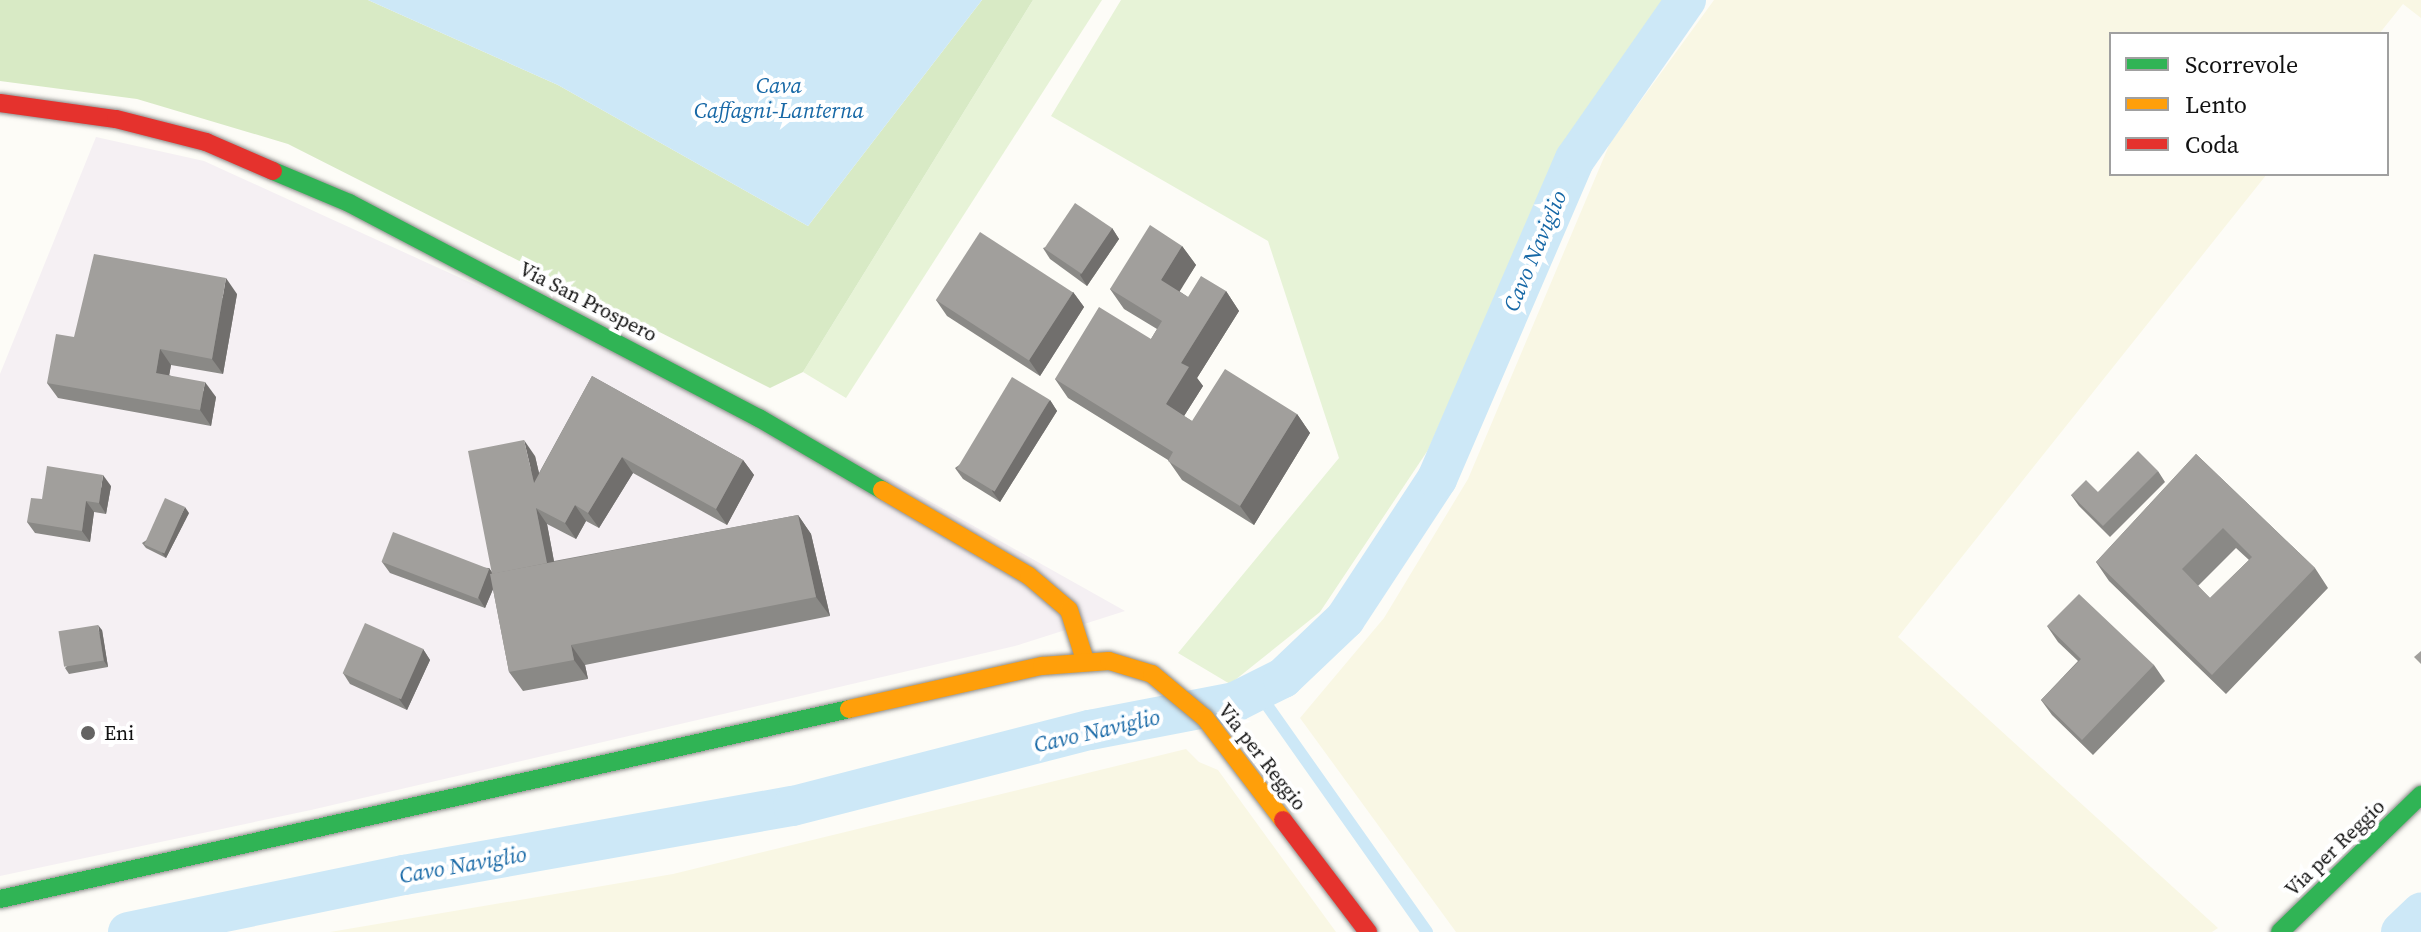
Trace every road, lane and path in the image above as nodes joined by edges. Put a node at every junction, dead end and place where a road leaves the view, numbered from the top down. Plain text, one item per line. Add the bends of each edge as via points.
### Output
1 (0, 103) edge
2 (1085, 660) junction
3 (2421, 795) edge
4 (0, 899) edge
5 (1368, 932) edge
6 (2280, 932) edge

1 - 2 main road, Via San Prospero via 116,119 206,142 349,203 759,418 1029,576 1069,610
2 - 4 main road, Via per Reggio
2 - 5 main road, Via per Reggio via 1121,663 1152,674 1184,699 1226,743
3 - 6 main road, Via per Reggio

